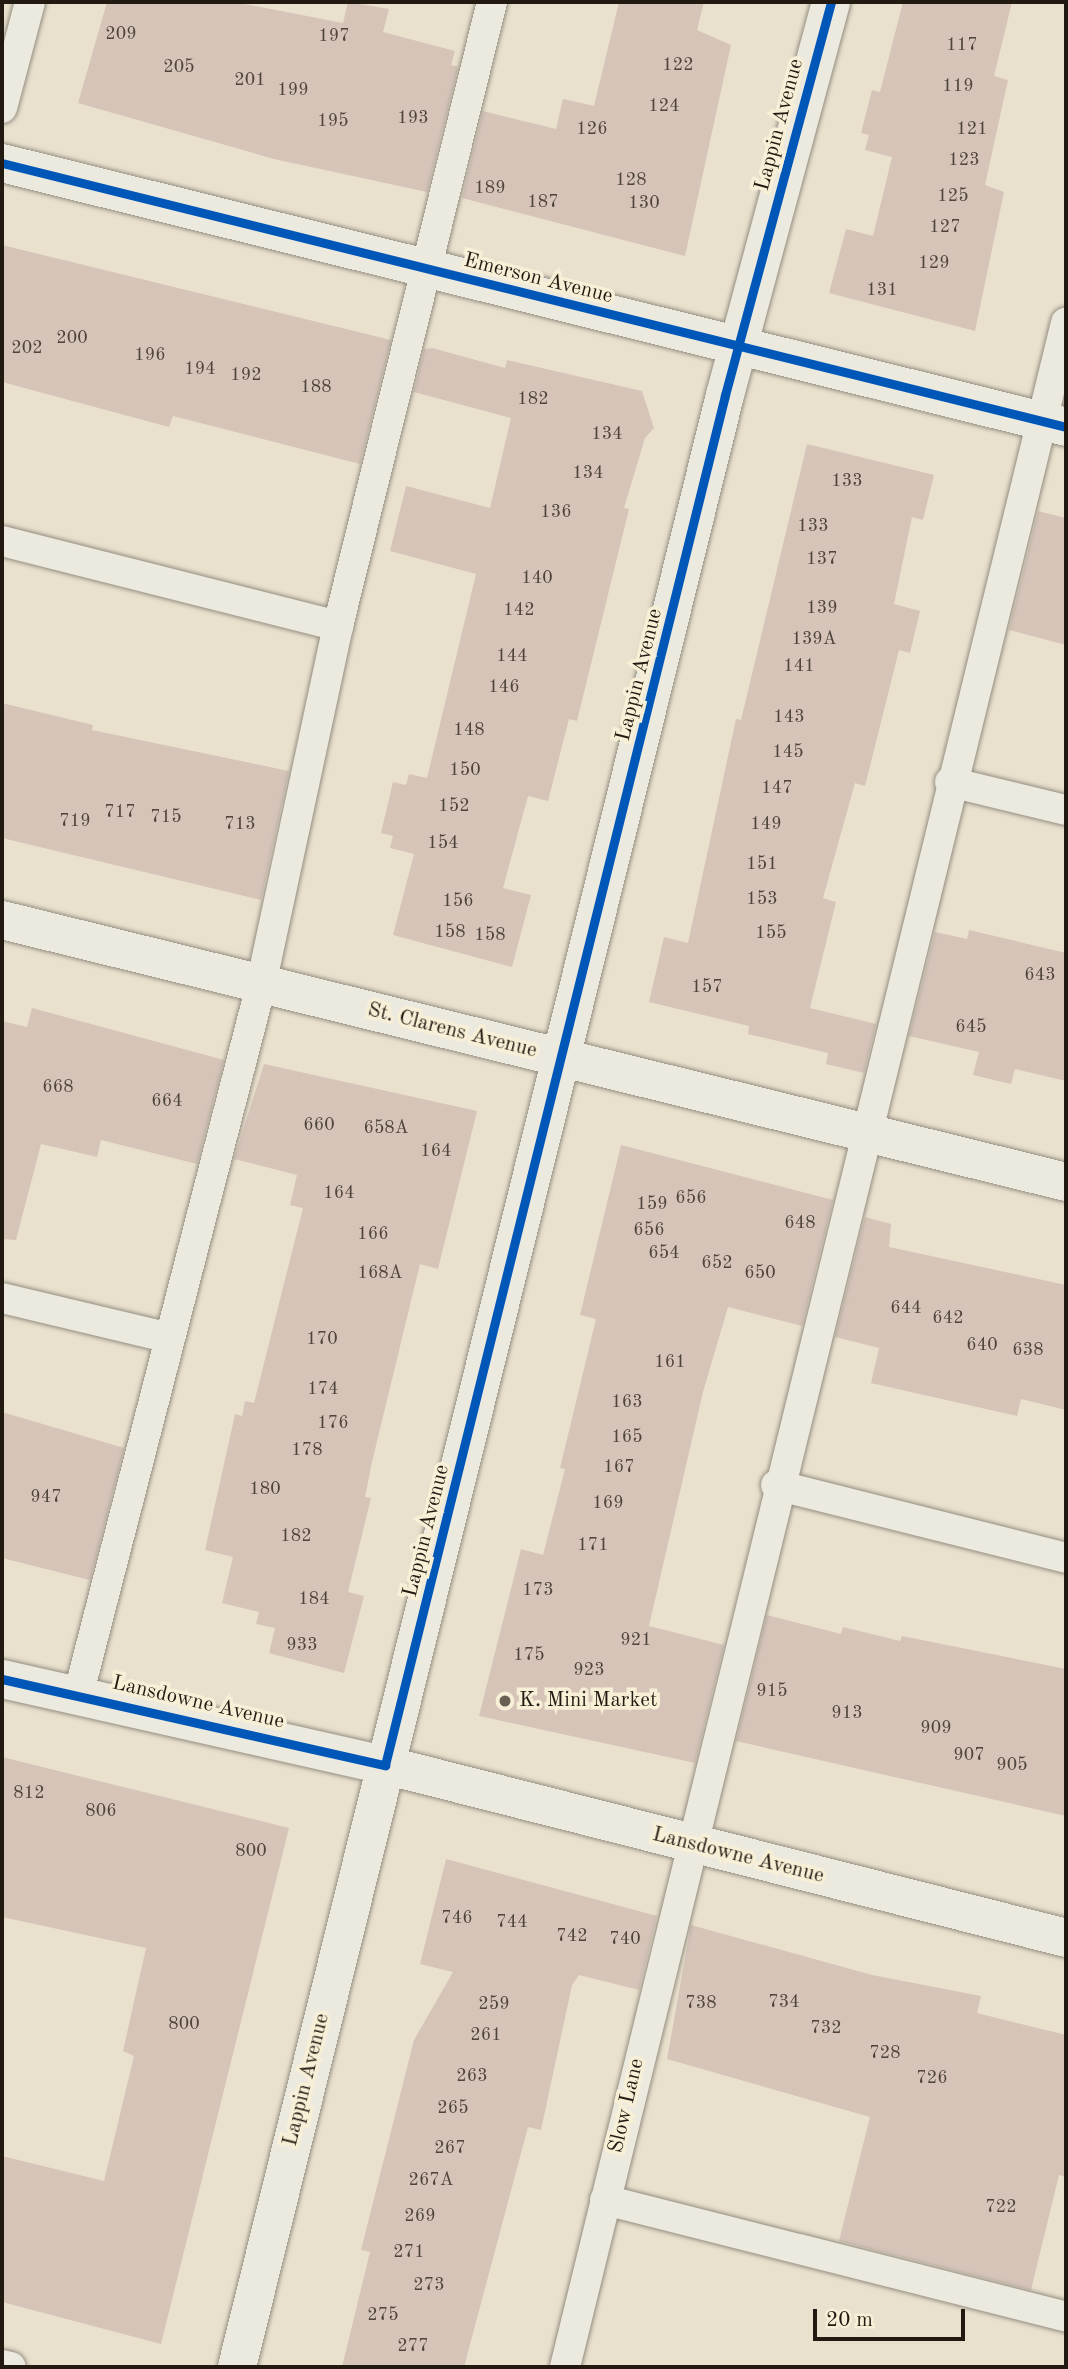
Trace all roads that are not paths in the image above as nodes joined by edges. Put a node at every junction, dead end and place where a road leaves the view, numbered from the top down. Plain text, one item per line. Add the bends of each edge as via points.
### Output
1 (30, 2) edge
2 (492, 2) edge
3 (831, 2) edge
4 (2, 108) edge
5 (2, 163) edge
6 (426, 269) junction
7 (1066, 321) edge
8 (739, 347) junction
9 (1054, 424) edge
10 (2, 541) edge
11 (338, 626) junction
12 (950, 782) junction
13 (1066, 810) edge
14 (2, 920) edge
15 (261, 985) junction
16 (565, 1058) junction
17 (866, 1132) junction
18 (1066, 1182) edge
19 (2, 1298) edge
20 (166, 1337) junction
21 (776, 1485) junction
22 (1066, 1558) edge
23 (2, 1679) edge
24 (79, 1692) junction
25 (385, 1765) junction
26 (691, 1844) junction
27 (1066, 1938) edge
28 (605, 2200) junction
29 (1066, 2316) edge
30 (2, 2365) edge
31 (12, 2367) edge
32 (237, 2367) edge
33 (565, 2367) edge

1 - 4 lane
2 - 6 lane
3 - 8 street, Lappin Avenue
5 - 6 street, Emerson Avenue
6 - 8 street, Emerson Avenue
6 - 11 lane
7 - 9 lane, Slow Lane
8 - 9 street, Emerson Avenue
8 - 16 street, Lappin Avenue
9 - 12 lane, Slow Lane
10 - 11 lane
11 - 15 lane
12 - 13 lane
12 - 17 lane, Slow Lane
14 - 15 street, St. Clarens Avenue
15 - 16 street, St. Clarens Avenue
15 - 20 lane
16 - 17 street, St. Clarens Avenue
16 - 25 street, Lappin Avenue
17 - 18 street, St. Clarens Avenue
17 - 21 lane, Slow Lane
19 - 20 lane
20 - 24 lane
21 - 22 lane
21 - 26 lane, Slow Lane
23 - 24 street, Lansdowne Avenue
24 - 25 street, Lansdowne Avenue
25 - 26 street, Lansdowne Avenue
25 - 32 street, Lappin Avenue
26 - 27 street, Lansdowne Avenue
26 - 28 lane, Slow Lane
28 - 29 lane
28 - 33 lane, Slow Lane
30 - 31 lane

